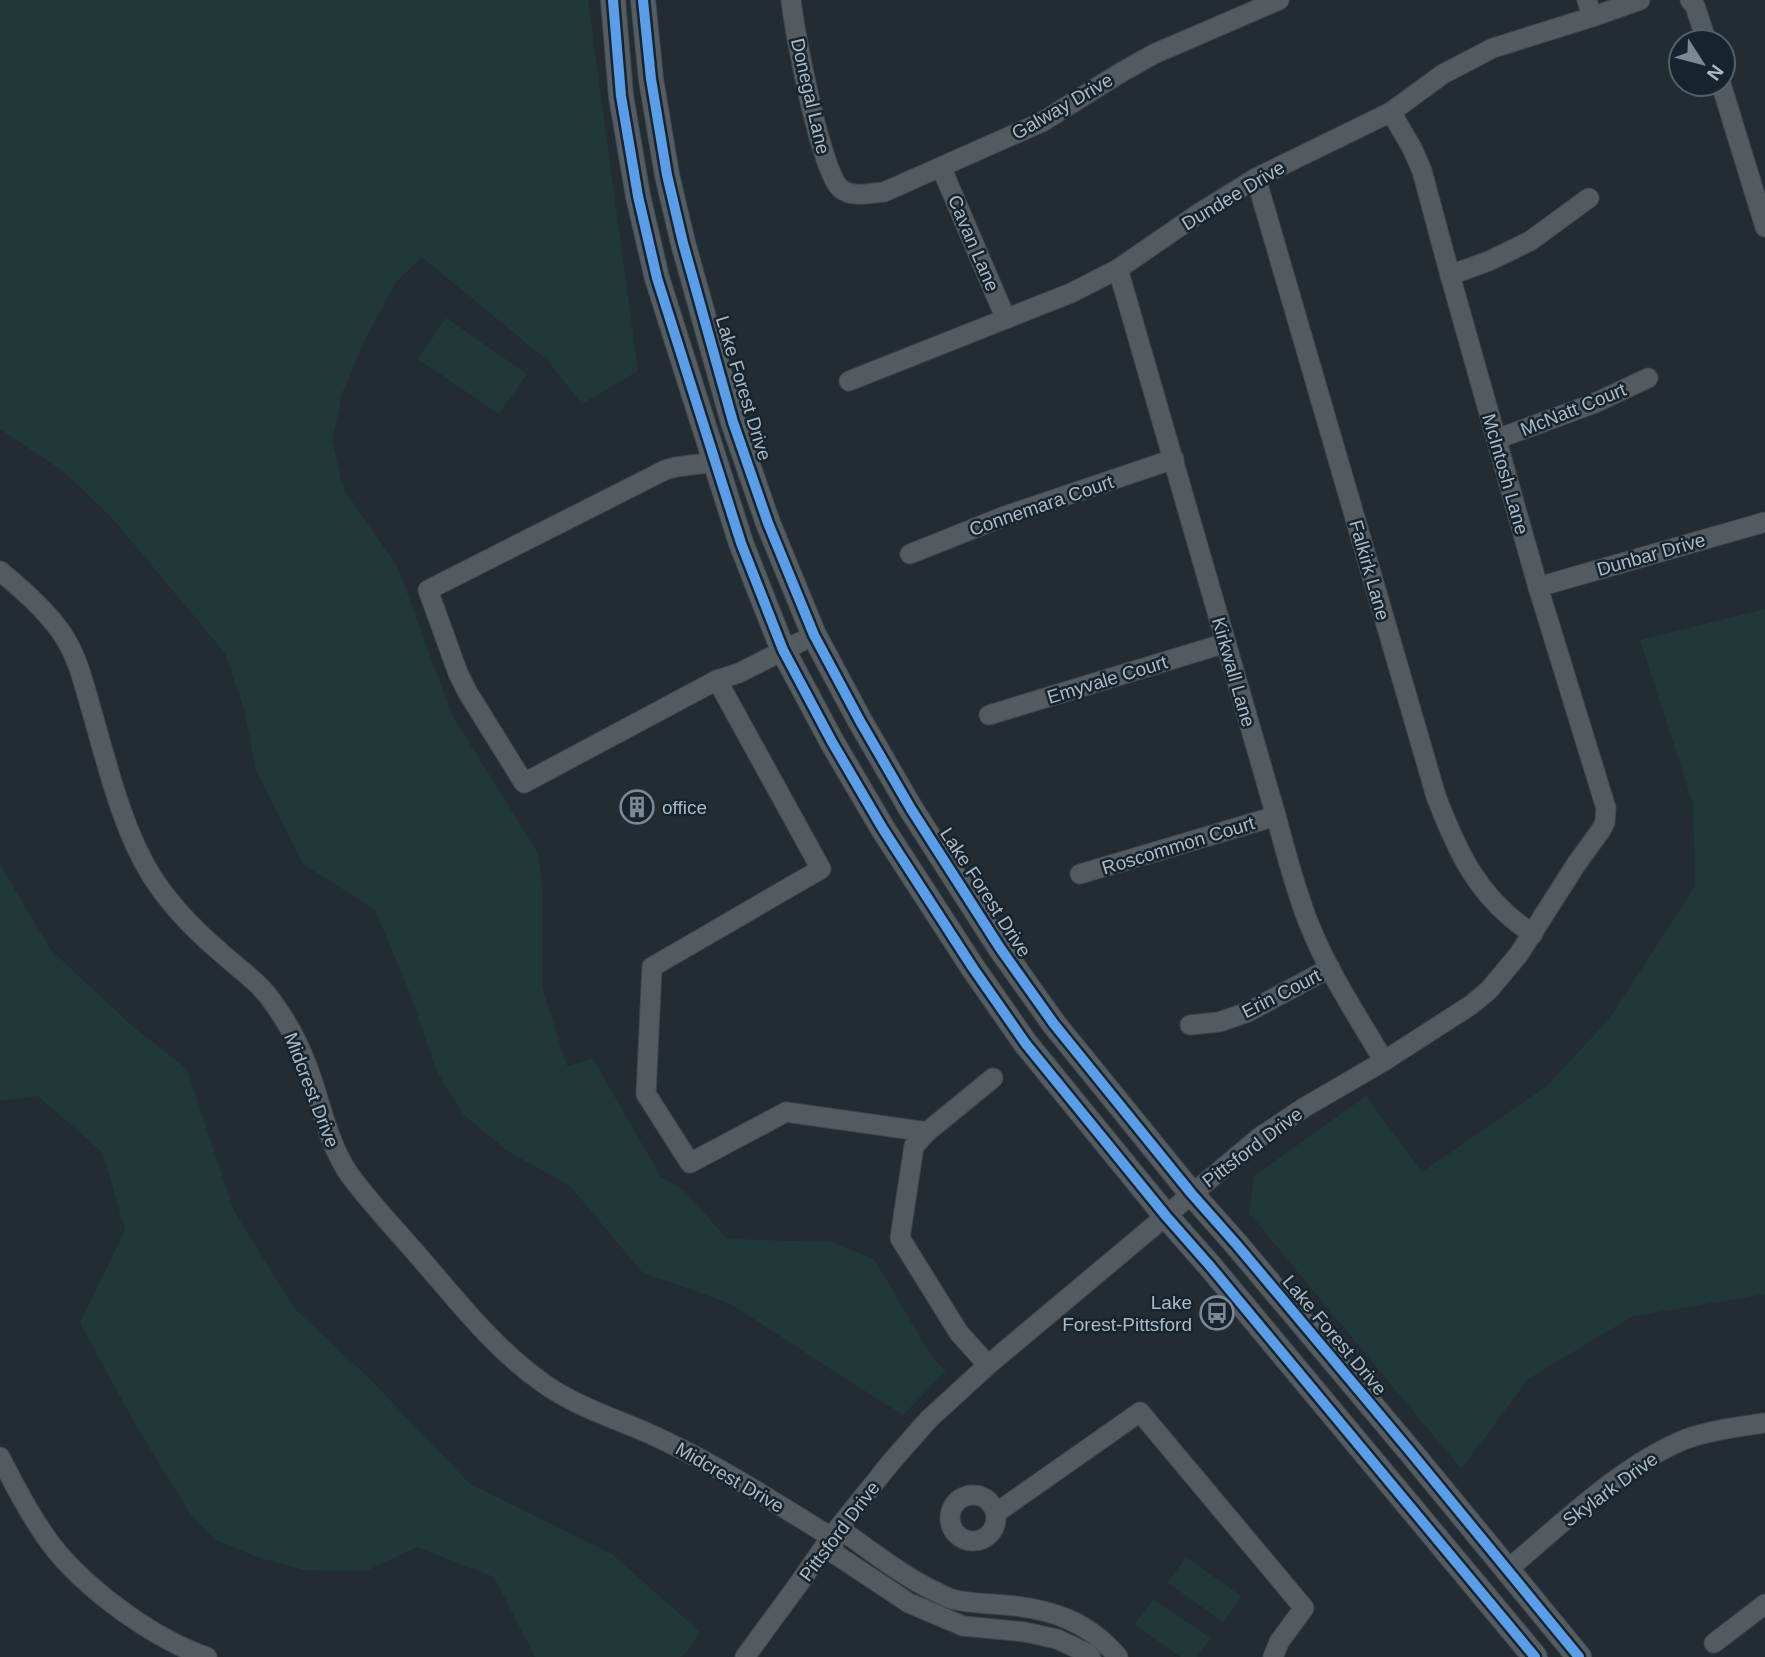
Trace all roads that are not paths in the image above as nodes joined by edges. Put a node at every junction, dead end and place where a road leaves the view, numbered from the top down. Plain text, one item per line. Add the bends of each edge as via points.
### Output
1 (613, 0) edge
2 (643, 0) edge
3 (791, 0) edge
4 (1279, 0) edge
5 (1640, 0) edge
6 (1690, 0) edge
7 (1258, 4) edge
8 (1589, 8) edge
9 (1702, 28) edge
10 (1725, 98) edge
11 (1391, 113) junction
12 (941, 167) junction
13 (1256, 178) junction
14 (841, 189) joint
15 (1589, 198) dead end
16 (1765, 227) edge
17 (1118, 269) junction
18 (1450, 275) junction
19 (1006, 319) junction
20 (1648, 378) dead end
21 (849, 381) dead end
22 (1497, 439) junction
23 (1174, 459) junction
24 (715, 462) junction
25 (1765, 522) edge
26 (910, 554) dead end
27 (0, 571) edge
28 (1538, 587) junction
29 (814, 635) junction
30 (1226, 643) junction
31 (783, 650) junction
32 (718, 680) junction
33 (989, 715) dead end
34 (1276, 816) junction
35 (1596, 837) joint
36 (1080, 874) dead end
37 (1532, 934) junction
38 (1330, 968) junction
39 (1190, 1025) dead end
40 (1384, 1061) junction
41 (993, 1078) dead end
42 (927, 1132) junction
43 (1191, 1193) junction
44 (1166, 1216) junction
45 (988, 1364) junction
46 (1765, 1423) edge
47 (0, 1457) edge
48 (996, 1513) dead end
49 (831, 1537) junction
50 (1507, 1570) junction
51 (1765, 1604) edge
52 (1714, 1643) dead end
53 (206, 1657) edge
54 (745, 1657) edge
55 (1091, 1657) edge
56 (1118, 1657) edge
57 (1273, 1657) edge
58 (1535, 1657) edge
59 (1579, 1657) edge

1 - 24 main road via 621,96 641,208 657,278
2 - 29 main road, Lake Forest Drive via 651,79 683,243 733,422
3 - 14 street, Donegal Lane via 822,149
4 - 7 street, Galway Drive
5 - 8 street, Dundee Drive via 1616,8
6 - 9 street
7 - 12 street, Galway Drive via 1154,54 1042,122
8 - 11 street, Dundee Drive via 1443,74
10 - 16 street
11 - 13 street, Dundee Drive
11 - 18 street, McIntosh Lane via 1422,171
12 - 14 street, Galway Drive via 884,192 859,195
12 - 19 street, Cavan Lane
13 - 17 street, Dundee Drive
13 - 37 street, Falkirk Lane via 1436,796 1465,864 1499,907
15 - 18 street via 1530,241
17 - 19 street, Dundee Drive
17 - 23 street, Kirkwall Lane
18 - 22 street, McIntosh Lane
19 - 21 street, Dundee Drive
20 - 22 street, McNatt Court
22 - 28 street, McIntosh Lane
23 - 26 street, Connemara Court via 1005,516
23 - 30 street, Kirkwall Lane
24 - 31 main road
24 - 32 street via 665,470 428,590 458,673 524,783
25 - 28 street, Dunbar Drive
27 - 49 street, Midcrest Drive via 62,632 78,664 110,774 149,872 192,926 272,1001 307,1064 337,1154 374,1204 494,1342 545,1385 704,1460
28 - 35 street, McIntosh Lane via 1606,808 1605,822
29 - 31 street
29 - 43 main road, Lake Forest Drive via 911,809 1000,948 1054,1024
30 - 33 street, Emyvale Court
30 - 34 street, Kirkwall Lane
31 - 32 street
31 - 44 main road via 883,829 973,968 1026,1044
32 - 42 street via 821,869 652,967 646,1094 690,1163 786,1112
34 - 36 street, Roscommon Court
34 - 38 street, Kirkwall Lane via 1309,926
35 - 37 street, Pittsford Drive
37 - 40 street, Pittsford Drive via 1504,973 1471,1005
38 - 39 street, Erin Court via 1248,1013
38 - 40 street, Kirkwall Lane
40 - 43 street, Pittsford Drive via 1260,1136
41 - 42 street
42 - 45 street via 914,1146 900,1238 959,1333
43 - 44 street, Pittsford Drive
43 - 50 main road, Lake Forest Drive
44 - 45 street, Pittsford Drive
44 - 58 main road
45 - 49 street, Pittsford Drive via 929,1419
46 - 50 street, Skylark Drive via 1687,1439 1647,1458
47 - 53 street via 58,1553 88,1583 122,1611
48 - 57 street via 1140,1412 1304,1608
49 - 54 street, Pittsford Drive
49 - 55 street via 835,1554 909,1603 963,1626 1057,1639
49 - 56 street via 847,1534 904,1575 949,1598 1058,1614 1085,1626
50 - 59 main road, Lake Forest Drive
51 - 52 street

